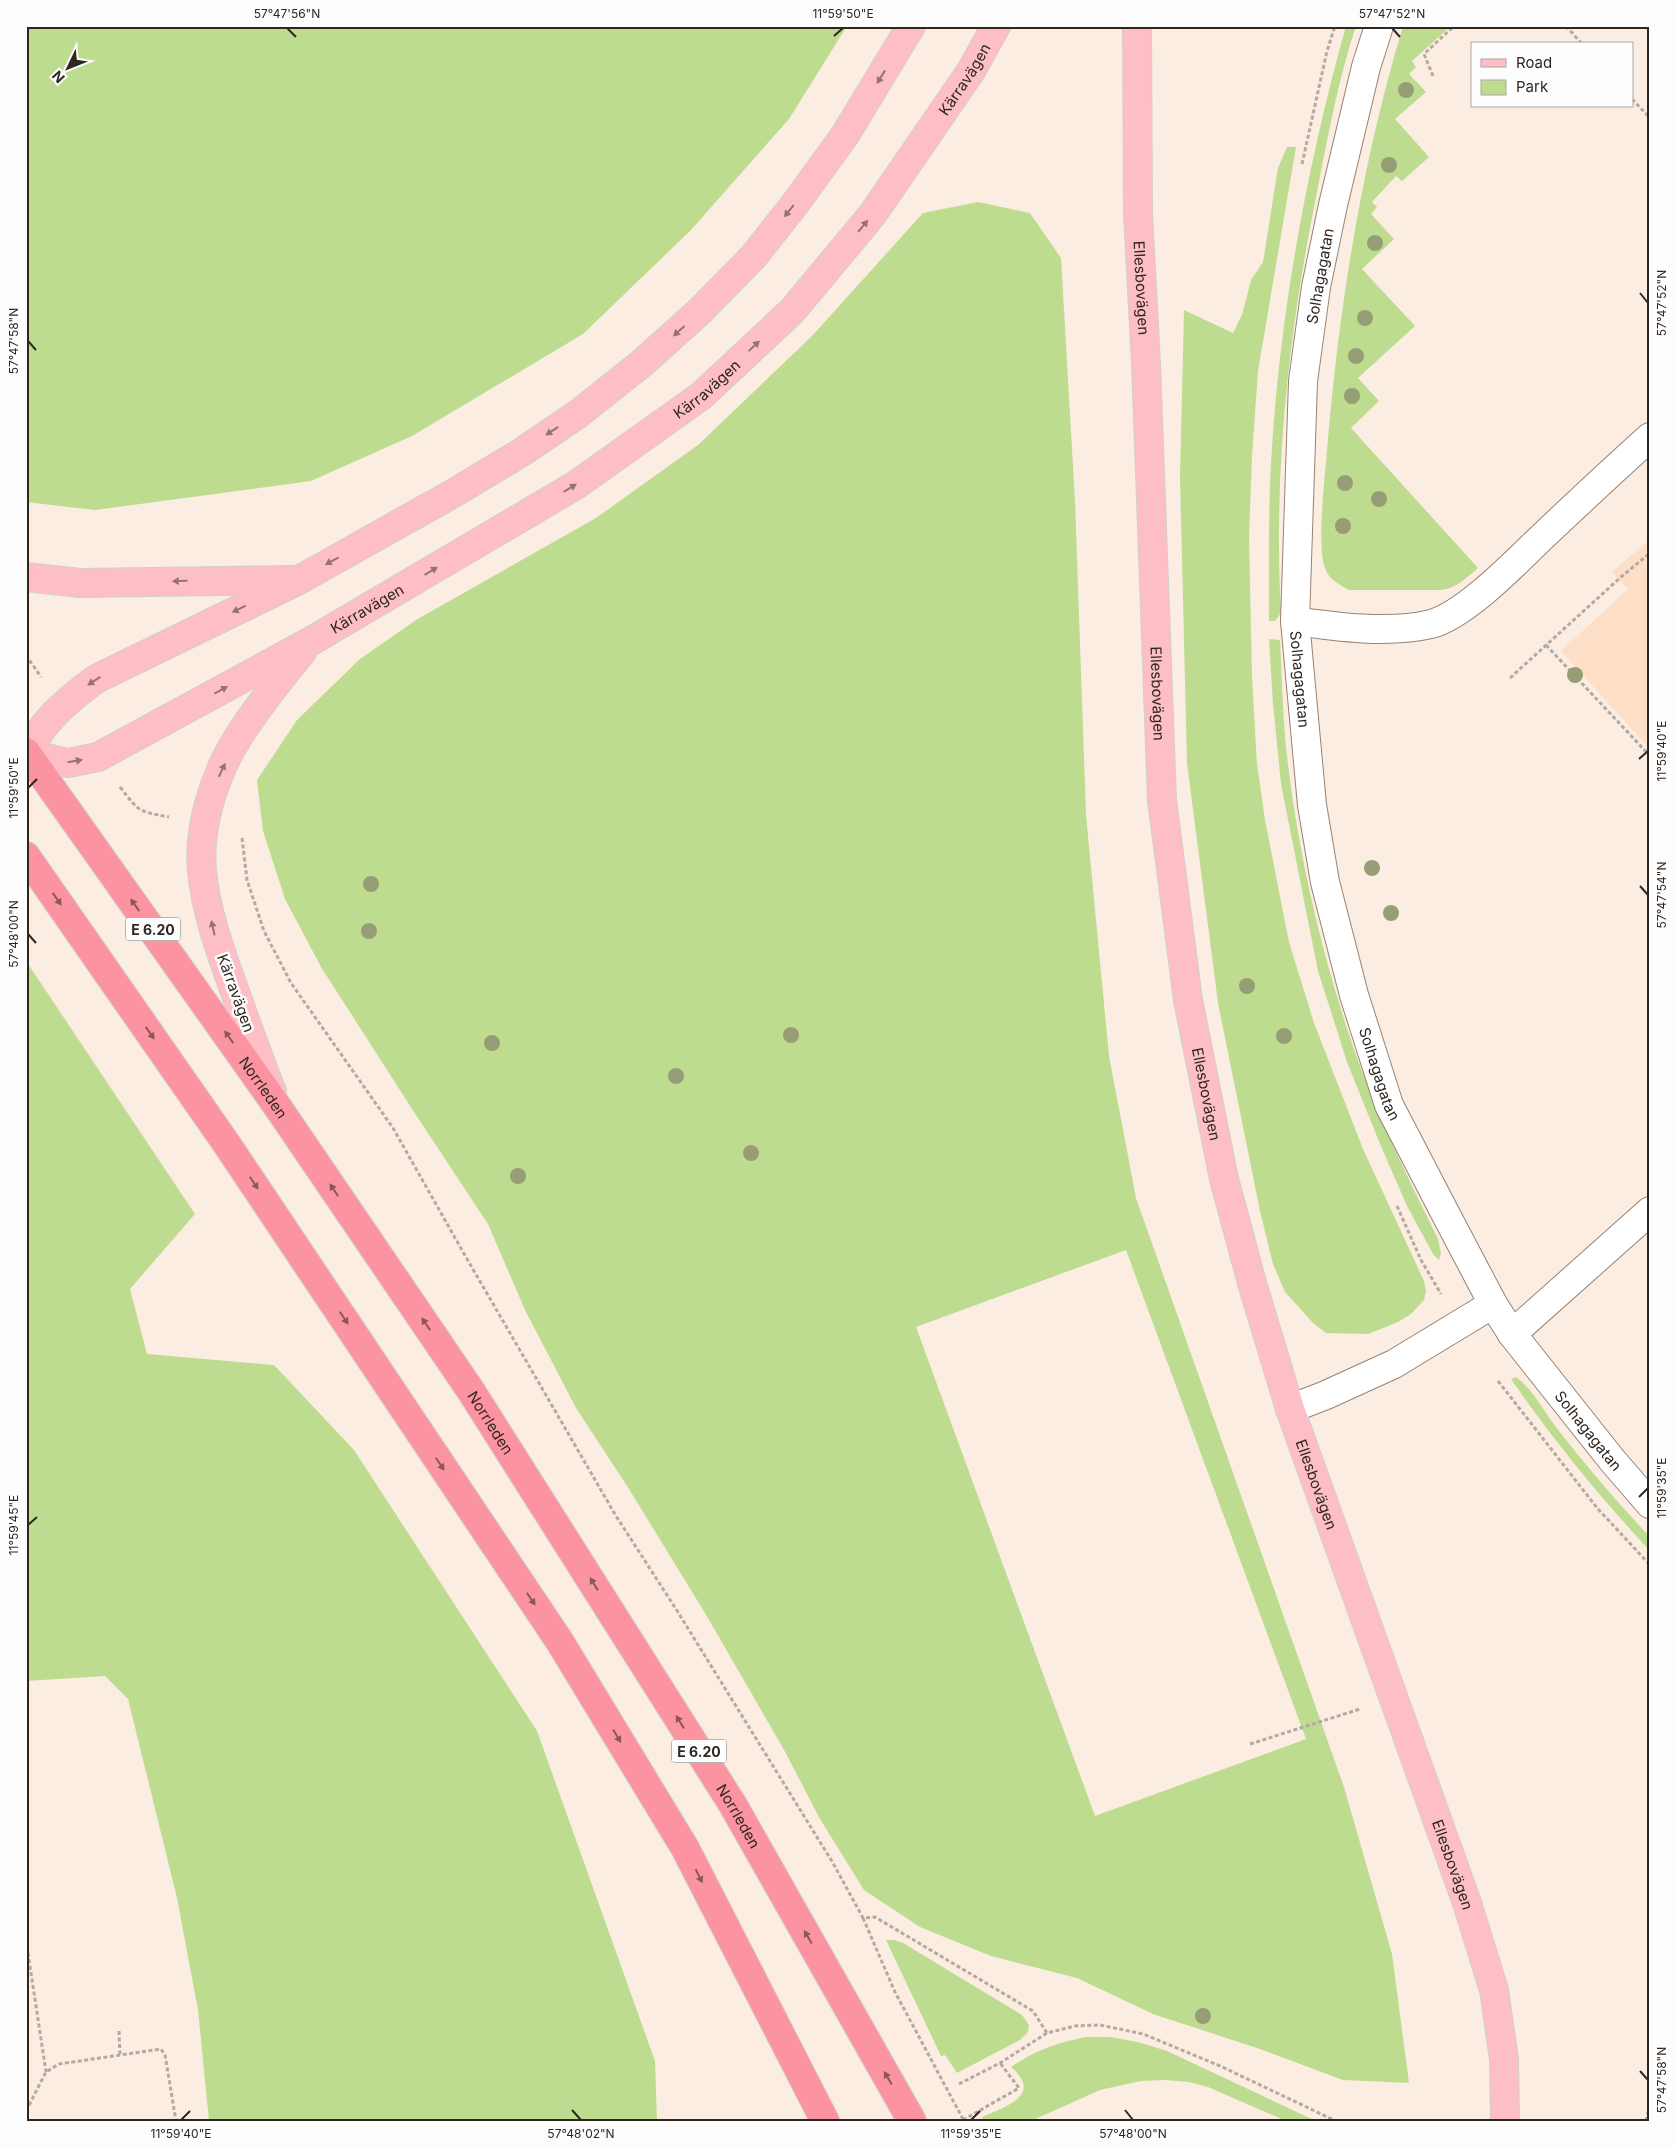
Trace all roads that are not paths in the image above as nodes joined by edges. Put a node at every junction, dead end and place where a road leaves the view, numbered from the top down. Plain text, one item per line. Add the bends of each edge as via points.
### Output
1 (911, 26) edge
2 (996, 26) edge
3 (1138, 26) edge
4 (1379, 26) edge
5 (1650, 437) edge
6 (26, 578) edge
7 (299, 580) junction
8 (1295, 621) junction
9 (313, 640) junction
10 (27, 755) edge
11 (27, 854) edge
12 (277, 1106) junction
13 (1650, 1211) edge
14 (1493, 1304) junction
15 (1512, 1334) junction
16 (1290, 1409) junction
17 (1650, 1504) edge
18 (825, 2121) edge
19 (912, 2121) edge
20 (1505, 2121) edge

1 -> 7 main road via 844,135 795,204 753,257 699,312 634,370 522,452
9 -> 2 main road, Kärravägen via 576,485 701,396 792,311 872,215 971,71
3 - 16 main road, Ellesbovägen via 1138,213 1162,800 1188,1000 1222,1169
4 - 8 street, Solhagagatan via 1366,67 1316,287 1303,381
5 - 8 street via 1504,574 1458,610 1432,623 1406,628 1344,628
7 -> 6 main road via 80,582
7 -> 10 main road via 96,679 42,728
8 - 14 street, Solhagagatan via 1312,805 1325,882 1354,995 1389,1104
10 -> 9 main road, Kärravägen via 68,762 98,757
12 -> 9 main road, Kärravägen via 215,936 202,871 205,823 215,784 234,744 274,685
12 -> 10 highway, Norrleden / E 6.20
11 -> 18 highway via 226,1143 560,1642 685,1848
19 -> 12 highway, Norrleden / E 6.20 via 733,1805 471,1390
13 - 15 street
14 - 15 street, Solhagagatan
14 - 16 street via 1394,1364
15 - 17 street, Solhagagatan
16 - 20 main road, Ellesbovägen via 1467,1903 1494,1990 1504,2059

